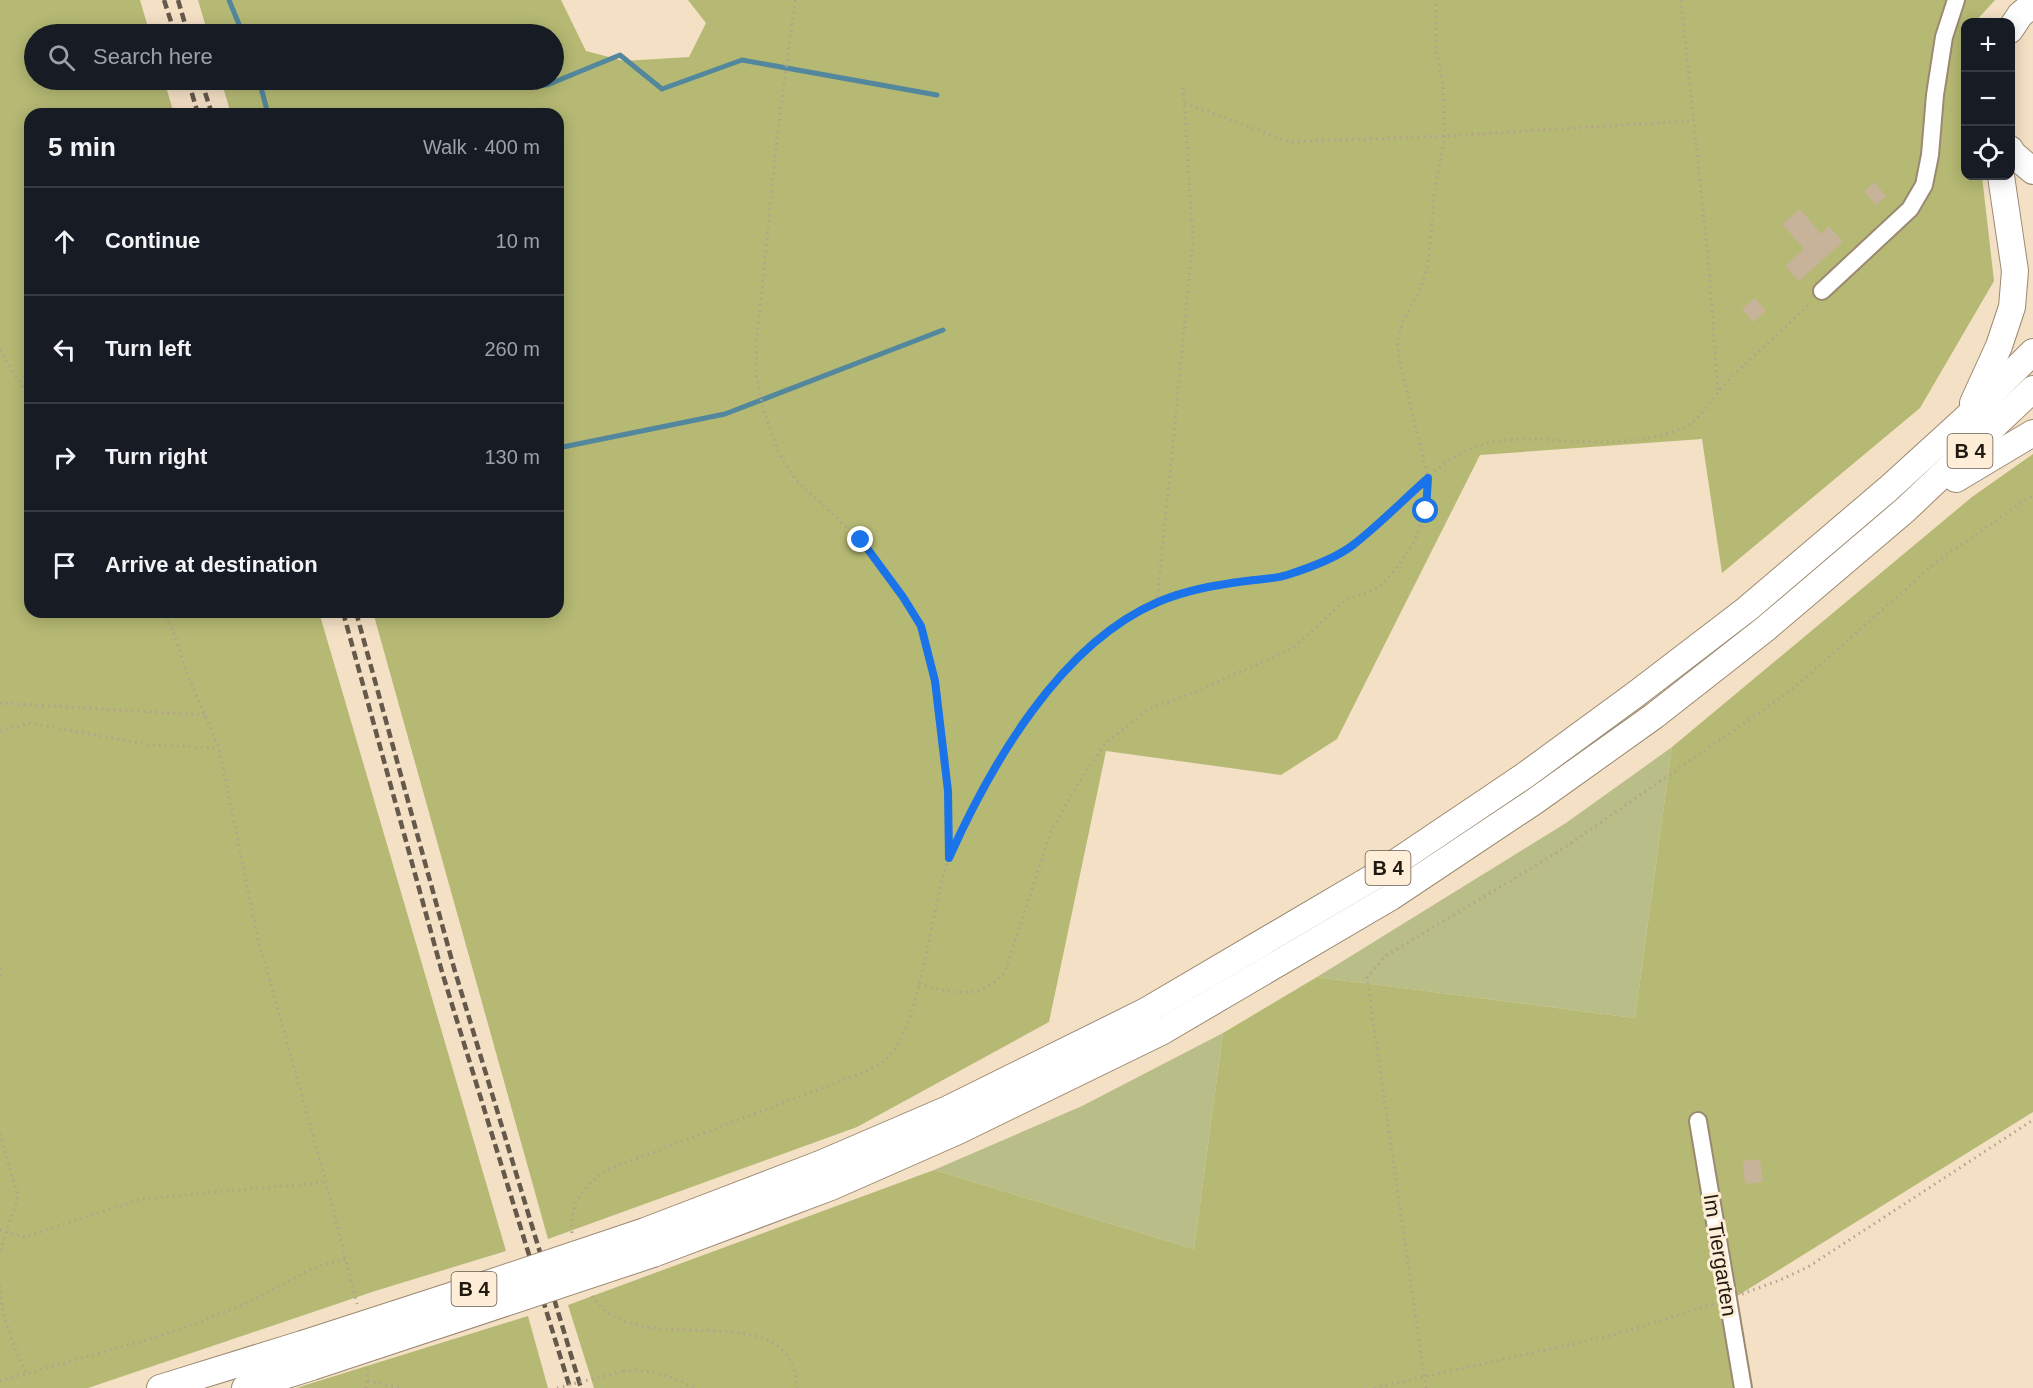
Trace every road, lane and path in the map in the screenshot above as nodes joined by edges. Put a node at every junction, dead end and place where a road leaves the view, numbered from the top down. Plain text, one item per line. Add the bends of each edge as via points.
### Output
1 (795, 0) edge
2 (1436, 0) edge
3 (1681, 0) edge
4 (1956, 0) edge
5 (2033, 4) edge
6 (2015, 22) edge
7 (1183, 84) dead end
8 (1185, 103) junction
9 (1692, 121) junction
10 (1445, 136) junction
11 (2015, 156) edge
12 (2033, 171) edge
13 (2002, 180) edge
14 (1822, 291) joint
15 (0, 350) edge
16 (2033, 352) edge
17 (24, 389) edge
18 (2033, 389) edge
19 (1718, 392) junction
20 (1966, 418) junction
21 (2033, 433) edge
22 (1428, 478) junction
23 (2033, 495) edge
24 (1905, 510) junction
25 (1157, 603) junction
26 (165, 618) edge
27 (0, 703) edge
28 (205, 715) junction
29 (0, 731) edge
30 (219, 748) junction
31 (949, 858) junction
32 (0, 968) edge
33 (0, 980) edge
34 (919, 984) junction
35 (2033, 1120) edge
36 (1698, 1121) dead end
37 (0, 1134) edge
38 (326, 1182) junction
39 (590, 1183) dead end
40 (0, 1230) edge
41 (6, 1232) junction
42 (0, 1252) edge
43 (345, 1259) junction
44 (0, 1285) edge
45 (354, 1291) dead end
46 (1727, 1299) junction
47 (607, 1314) dead end
48 (26, 1373) junction
49 (1424, 1376) junction
50 (0, 1381) edge
51 (160, 1388) edge
52 (245, 1388) edge
53 (366, 1388) edge
54 (401, 1388) edge
55 (558, 1388) edge
56 (694, 1388) edge
57 (797, 1388) edge
58 (1374, 1388) edge
59 (1426, 1388) edge
60 (1743, 1388) edge

1 - 31 path via 777,138 756,374 763,410 779,453 795,479 861,540 921,626 935,681 948,791
2 - 10 path via 1436,48 1443,85
3 - 9 path
4 - 14 street via 1944,37 1924,185 1910,209
5 - 6 highway
7 - 8 path
8 - 10 path via 1290,142
8 - 25 path via 1193,240
9 - 10 path
9 - 19 path
10 - 22 path via 1428,264 1397,343
11 - 12 highway
13 - 20 highway, B 4 via 2015,271 2012,307
14 - 19 path
15 - 17 path
16 - 20 highway, B 4
18 - 24 highway, B 4
19 - 22 path via 1704,412 1688,425 1662,435 1611,442 1507,440 1466,452
20 - 51 highway, B 4, bridge via 1747,609 1524,776 1377,875 1146,1011 948,1109 820,1164 645,1231
21 - 24 highway
22 - 25 path via 1352,546 1317,565 1284,576 1198,589
22 - 34 path via 1426,511 1414,543 1380,587 1347,599 1293,648 1147,710 1105,744 1051,831 1005,972 993,985 978,992 954,993
23 - 49 path via 1940,559 1789,692 1558,852 1384,957 1367,978
24 - 52 highway, B 4, bridge via 1766,629 1535,801 1391,897 1161,1032 958,1131 831,1187 653,1254
25 - 31 path via 1096,643 1026,717 963,825
26 - 28 path
27 - 28 path
28 - 30 path
29 - 30 path via 29,723 150,745
30 - 38 path via 257,935
31 - 34 path
32 - 33 path
34 - 39 path via 906,1027 884,1062 606,1170
35 - 46 path via 1808,1266
36 - 46 street, Im Tiergarten
37 - 41 path via 18,1197
38 - 41 path via 142,1199 24,1237
38 - 43 path
40 - 41 path
41 - 42 path
43 - 45 path
43 - 48 path via 313,1268 249,1302 202,1321
44 - 48 path via 1,1307
46 - 49 path via 1617,1334
46 - 60 street, Im Tiergarten
47 - 57 path via 647,1327 760,1336 777,1344 790,1357
48 - 50 path
49 - 58 path
49 - 59 path
53 - 54 path via 368,1381
55 - 56 path, bridge via 643,1369

